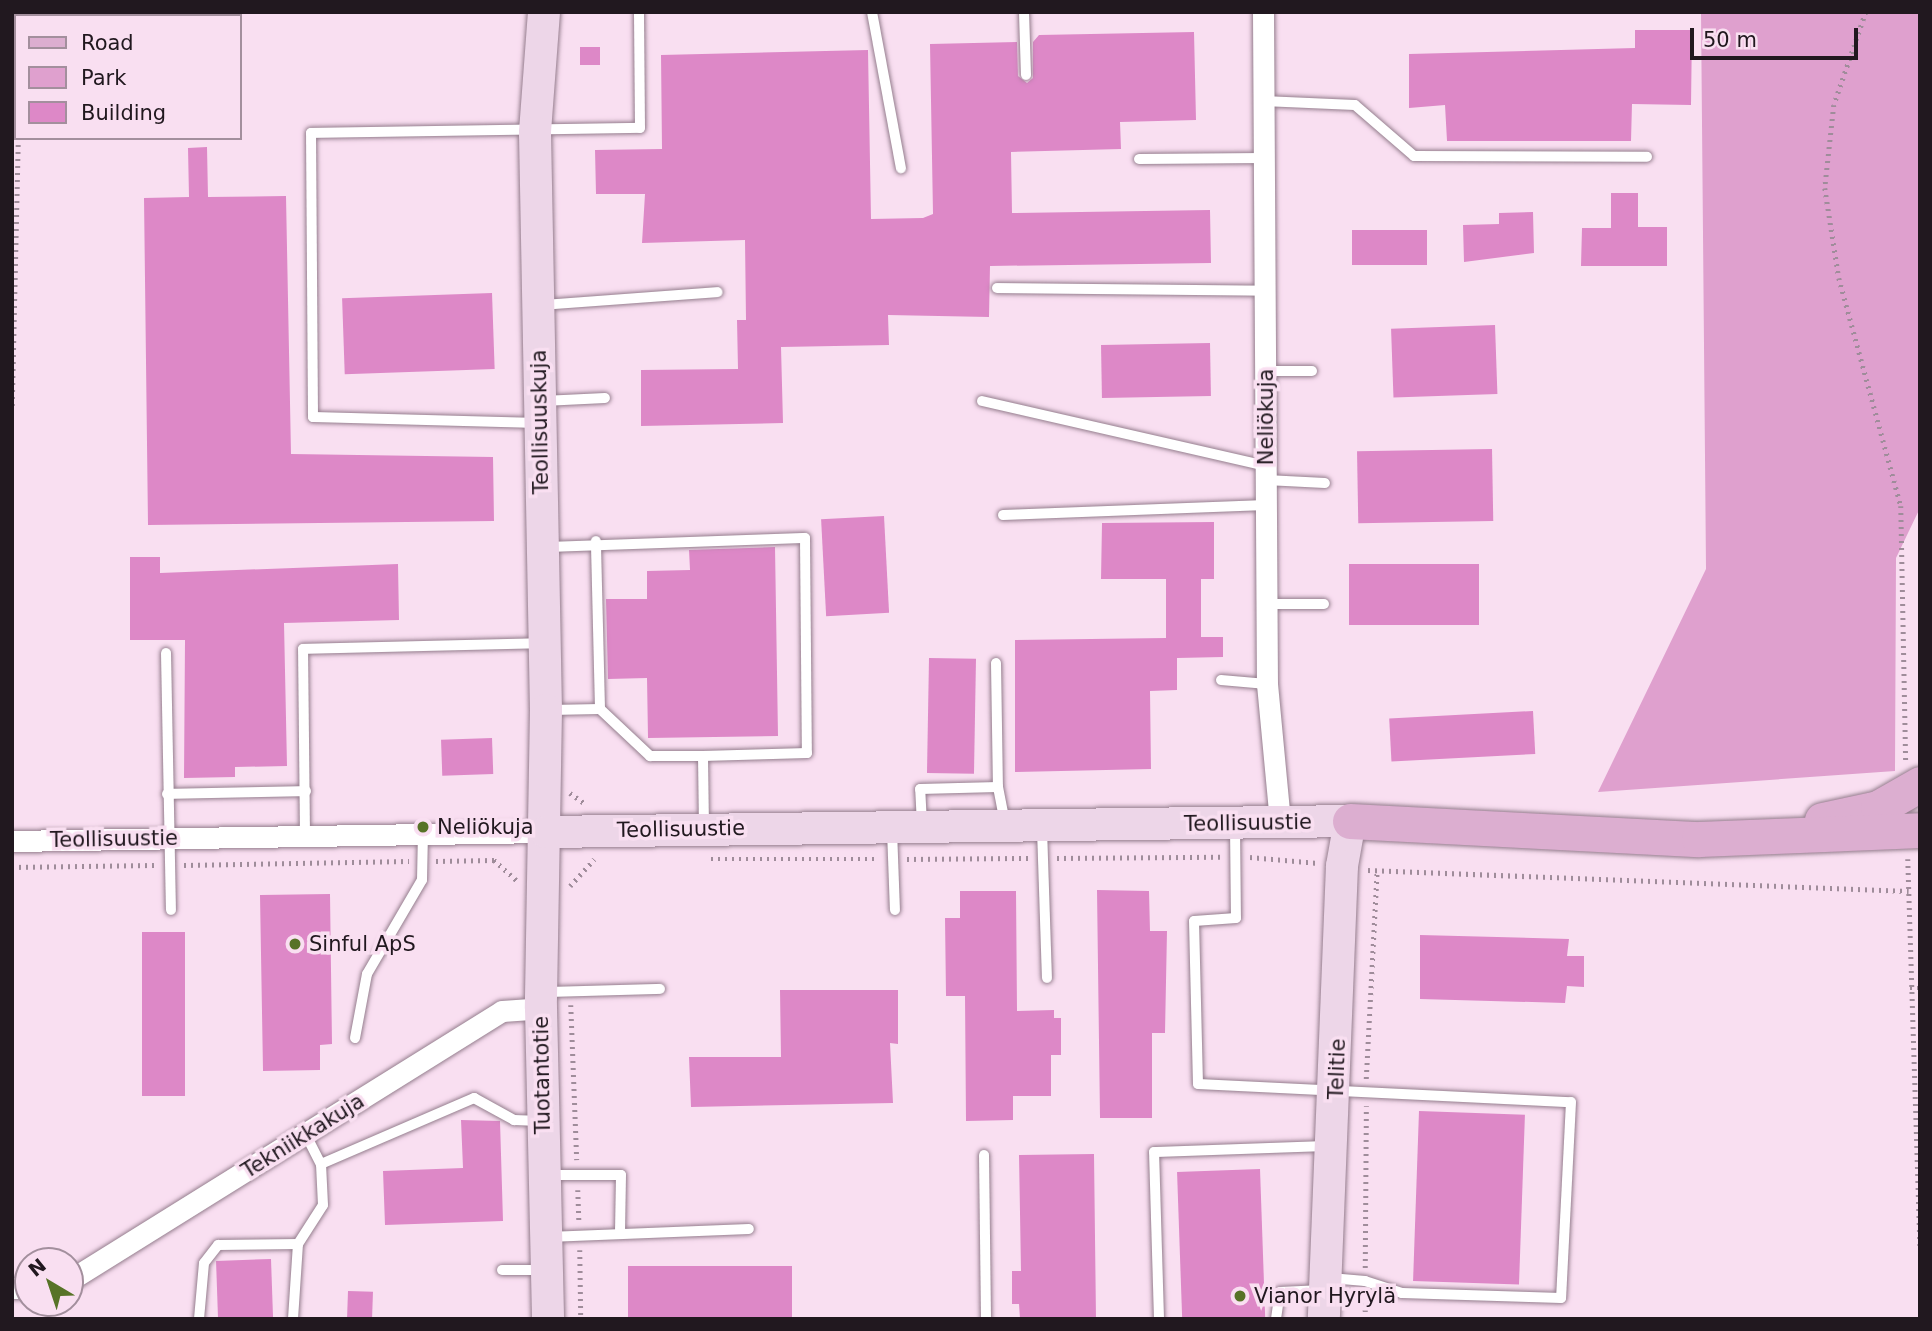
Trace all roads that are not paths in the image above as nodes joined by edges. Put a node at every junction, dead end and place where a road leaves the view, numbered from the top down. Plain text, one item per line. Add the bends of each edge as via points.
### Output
1 (544, 12) edge
2 (639, 12) edge
3 (872, 12) edge
4 (1024, 12) edge
5 (1263, 12) edge
6 (1026, 75) dead end
7 (1263, 101) junction
8 (535, 133) junction
9 (1647, 157) dead end
10 (1264, 158) junction
11 (1139, 159) dead end
12 (901, 168) dead end
13 (997, 288) dead end
14 (1265, 291) junction
15 (718, 292) dead end
16 (539, 305) junction
17 (1265, 371) junction
18 (1312, 371) dead end
19 (604, 398) dead end
20 (982, 401) dead end
21 (540, 412) junction
22 (1266, 473) junction
23 (1325, 483) dead end
24 (1266, 505) junction
25 (1003, 515) dead end
26 (596, 541) junction
27 (542, 547) junction
28 (1267, 604) junction
29 (1324, 604) dead end
30 (544, 643) junction
31 (166, 653) dead end
32 (996, 663) dead end
33 (1221, 680) dead end
34 (1267, 684) junction
35 (600, 709) junction
36 (546, 710) junction
37 (703, 756) junction
38 (1913, 779) edge
39 (998, 787) junction
40 (306, 791) junction
41 (167, 794) junction
42 (1280, 821) junction
43 (1350, 821) junction
44 (1235, 823) junction
45 (1006, 825) junction
46 (907, 826) junction
47 (1042, 826) junction
48 (704, 828) junction
49 (1920, 830) edge
50 (546, 832) junction
51 (423, 834) junction
52 (305, 836) junction
53 (1645, 836) junction
54 (171, 838) junction
55 (12, 841) edge
56 (1914, 868) edge
57 (171, 910) dead end
58 (895, 910) dead end
59 (1047, 978) dead end
60 (660, 989) dead end
61 (551, 997) junction
62 (355, 1038) dead end
63 (1337, 1090) junction
64 (543, 1122) junction
65 (306, 1135) junction
66 (1334, 1146) junction
67 (984, 1155) dead end
68 (321, 1164) junction
69 (543, 1175) junction
70 (749, 1229) dead end
71 (620, 1233) junction
72 (545, 1237) junction
73 (298, 1244) junction
74 (502, 1270) dead end
75 (546, 1270) junction
76 (84, 1271) edge
77 (1326, 1295) edge
78 (199, 1319) edge
79 (293, 1319) edge
80 (548, 1319) edge
81 (986, 1319) edge
82 (1159, 1319) edge
83 (1276, 1319) edge

1 - 8 street, Teollisuuskuja
2 - 8 lane via 640,128
3 - 12 lane
4 - 6 lane
5 - 7 street, Neliökuja
7 - 9 lane via 1355,105 1414,156
7 - 10 street, Neliökuja
8 - 16 street, Teollisuuskuja
8 - 21 lane via 312,133 313,418
10 - 11 lane
10 - 14 street, Neliökuja
13 - 14 lane
14 - 17 street, Neliökuja
15 - 16 lane
16 - 21 street, Teollisuuskuja
17 - 18 lane
17 - 22 street, Neliökuja
19 - 21 lane
20 - 22 lane
21 - 27 street, Teollisuuskuja
22 - 23 lane
22 - 24 street, Neliökuja
24 - 25 lane
24 - 28 street, Neliökuja
26 - 27 lane
26 - 35 lane
26 - 37 lane via 805,538 807,753
27 - 30 street, Teollisuuskuja
28 - 29 lane
28 - 34 street, Neliökuja
30 - 36 street, Teollisuuskuja
30 - 40 lane via 303,649
31 - 41 lane
32 - 39 lane
33 - 34 lane
34 - 42 street, Neliökuja
35 - 36 lane
35 - 37 lane via 650,756
36 - 50 street, Teollisuuskuja
37 - 48 lane
38 - 53 main road via 1847,816
39 - 45 lane
39 - 46 lane via 920,789
40 - 41 lane
40 - 52 lane
41 - 54 lane
42 - 43 street, Teollisuustie
42 - 44 street, Teollisuustie
43 - 53 main road
43 - 63 street, Telitie via 1342,866
44 - 47 street, Teollisuustie
44 - 63 lane via 1236,918 1194,921 1198,1084
45 - 46 street, Teollisuustie
45 - 47 street, Teollisuustie
46 - 48 street, Teollisuustie
46 - 58 lane via 893,859
47 - 59 lane
48 - 50 street, Teollisuustie
49 - 53 main road
50 - 51 street, Teollisuustie
50 - 61 street, Tuotantotie via 562,890
51 - 52 street, Teollisuustie
51 - 62 lane via 427,861 422,880 367,974
52 - 54 street, Teollisuustie
53 - 56 main road via 1700,847 1888,848
54 - 55 street, Teollisuustie
54 - 57 lane
60 - 61 lane
61 - 64 street, Tuotantotie
61 - 65 street, Tekniikkakuja via 502,1011
63 - 66 street, Telitie
63 - 77 lane via 1571,1102 1561,1298 1402,1293 1365,1281
64 - 68 lane via 514,1120 474,1098
64 - 69 street, Tuotantotie
65 - 68 lane
65 - 76 street, Tekniikkakuja
66 - 77 street, Telitie
66 - 82 lane via 1154,1152
67 - 81 lane
68 - 73 lane via 323,1205
69 - 71 lane via 621,1175
69 - 72 street, Tuotantotie
70 - 71 lane
71 - 72 lane
72 - 75 street, Tuotantotie
73 - 78 lane via 218,1245 204,1263
73 - 79 lane
74 - 75 lane
75 - 80 street, Tuotantotie
77 - 83 lane via 1280,1292

